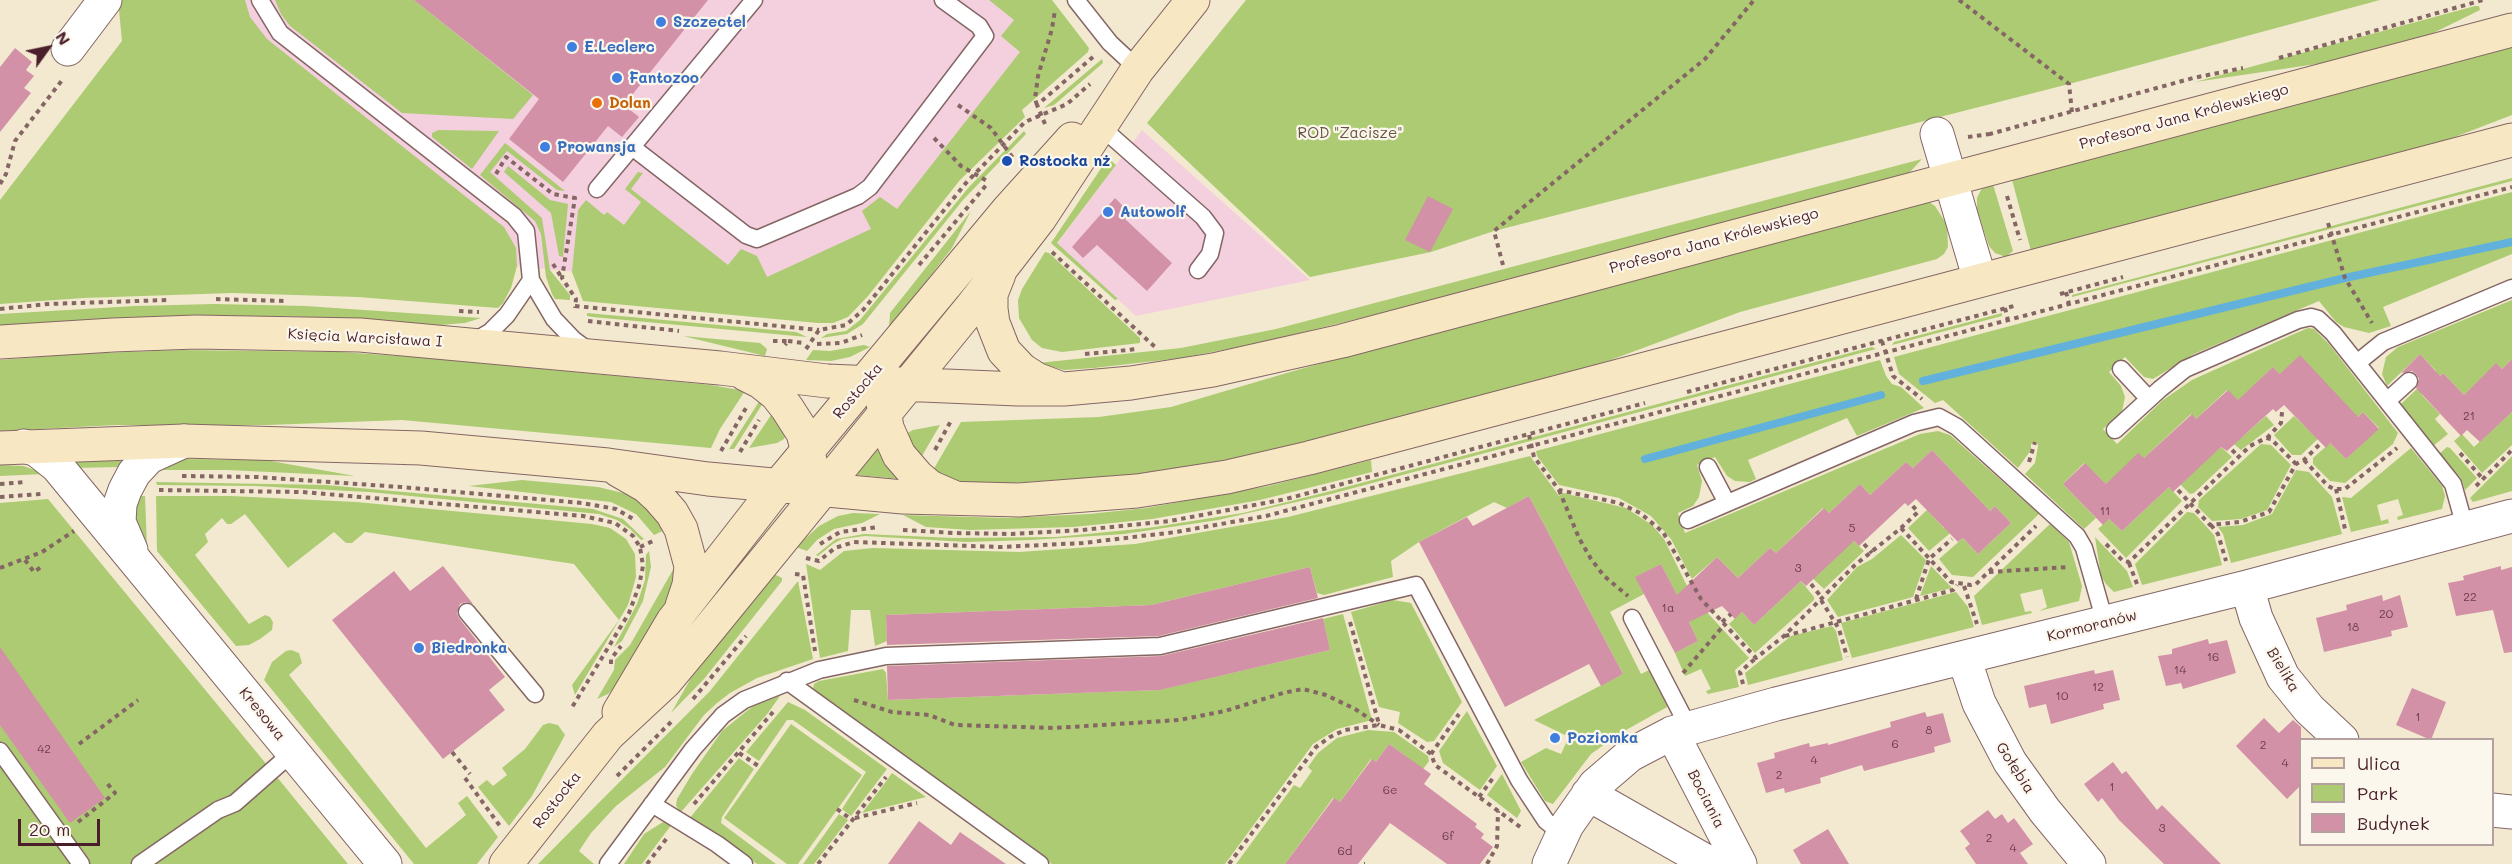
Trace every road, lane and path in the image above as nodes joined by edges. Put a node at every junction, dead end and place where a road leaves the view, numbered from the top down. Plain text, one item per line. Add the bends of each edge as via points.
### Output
1 (105, 0) edge
2 (260, 0) edge
3 (754, 0) edge
4 (943, 0) edge
5 (1076, 0) edge
6 (1193, 0) edge
7 (1754, 0) edge
8 (1959, 0) edge
9 (2483, 0) edge
10 (1054, 3) dead end
11 (2512, 30) edge
12 (68, 49) joint
13 (1100, 51) dead end
14 (2269, 61) dead end
15 (1131, 64) junction
16 (2246, 67) dead end
17 (943, 93) junction
18 (1037, 105) junction
19 (2072, 112) junction
20 (1041, 115) junction
21 (1043, 121) dead end
22 (920, 123) junction
23 (1100, 126) junction
24 (1949, 134) joint
25 (2512, 140) edge
26 (1003, 146) junction
27 (632, 147) junction
28 (1012, 158) dead end
29 (974, 174) junction
30 (1951, 179) junction
31 (504, 180) dead end
32 (989, 182) dead end
33 (0, 184) edge
34 (2512, 187) edge
35 (597, 189) dead end
36 (2005, 189) dead end
37 (2328, 223) dead end
38 (2332, 234) junction
39 (2020, 242) dead end
40 (1051, 251) dead end
41 (1515, 262) dead end
42 (553, 264) dead end
43 (1503, 265) junction
44 (1002, 268) junction
45 (1491, 268) dead end
46 (1198, 270) dead end
47 (562, 278) junction
48 (531, 280) junction
49 (1980, 280) junction
50 (2512, 288) edge
51 (2066, 292) dead end
52 (544, 303) junction
53 (2069, 304) junction
54 (575, 306) junction
55 (2005, 308) dead end
56 (574, 312) dead end
57 (2008, 320) junction
58 (819, 330) junction
59 (865, 332) dead end
60 (1882, 341) dead end
61 (0, 342) edge
62 (788, 342) dead end
63 (2383, 342) junction
64 (803, 343) dead end
65 (817, 344) dead end
66 (467, 345) junction
67 (1164, 346) dead end
68 (1155, 347) junction
69 (804, 352) dead end
70 (1885, 352) junction
71 (1078, 355) dead end
72 (597, 357) junction
73 (2357, 363) junction
74 (730, 369) junction
75 (2121, 369) dead end
76 (2409, 381) dead end
77 (1064, 389) junction
78 (884, 391) junction
79 (2149, 399) junction
80 (751, 400) dead end
81 (2387, 401) junction
82 (1929, 405) dead end
83 (2279, 409) dead end
84 (763, 414) dead end
85 (952, 419) dead end
86 (2115, 430) dead end
87 (1528, 435) dead end
88 (2412, 435) junction
89 (2267, 438) junction
90 (184, 441) junction
91 (2035, 442) dead end
92 (2319, 445) dead end
93 (1532, 446) junction
94 (12, 447) edge
95 (2456, 448) dead end
96 (808, 450) junction
97 (2232, 450) dead end
98 (2512, 450) edge
99 (720, 451) dead end
100 (740, 451) dead end
101 (2239, 458) junction
102 (930, 460) dead end
103 (2031, 460) dead end
104 (2304, 460) junction
105 (2296, 464) junction
106 (608, 465) junction
107 (1708, 467) dead end
108 (177, 476) dead end
109 (779, 485) junction
110 (2336, 489) junction
111 (151, 490) dead end
112 (1559, 490) junction
113 (2178, 490) dead end
114 (47, 493) dead end
115 (0, 497) edge
116 (811, 498) junction
117 (966, 500) junction
118 (1727, 503) junction
119 (2190, 503) junction
120 (1911, 504) dead end
121 (2512, 516) edge
122 (2044, 519) dead end
123 (1688, 520) dead end
124 (640, 525) dead end
125 (2211, 525) junction
126 (2344, 525) dead end
127 (882, 527) dead end
128 (2465, 527) junction
129 (1901, 528) junction
130 (71, 533) dead end
131 (2099, 536) dead end
132 (1952, 539) dead end
133 (1864, 544) dead end
134 (818, 545) dead end
135 (1872, 553) junction
136 (798, 554) dead end
137 (2224, 557) dead end
138 (1929, 559) junction
139 (25, 560) junction
140 (2129, 562) junction
141 (139, 565) junction
142 (2077, 566) dead end
143 (41, 567) dead end
144 (0, 568) edge
145 (797, 572) dead end
146 (1989, 572) junction
147 (1811, 584) dead end
148 (1957, 585) junction
149 (1964, 585) junction
150 (2138, 586) dead end
151 (2247, 586) junction
152 (1821, 599) junction
153 (1915, 600) junction
154 (1344, 602) junction
155 (1633, 610) joint
156 (467, 612) dead end
157 (680, 613) junction
158 (1731, 614) dead end
159 (1835, 622) junction
160 (2105, 622) junction
161 (1723, 623) junction
162 (1978, 626) dead end
163 (1784, 636) junction
164 (626, 642) dead end
165 (816, 658) dead end
166 (1756, 658) junction
167 (1964, 658) junction
168 (1847, 659) dead end
169 (610, 667) dead end
170 (1740, 675) dead end
171 (1679, 678) dead end
172 (787, 681) junction
173 (1473, 693) junction
174 (535, 694) dead end
175 (811, 699) junction
176 (138, 700) dead end
177 (778, 708) dead end
178 (571, 709) dead end
179 (1379, 725) junction
180 (1681, 730) junction
181 (608, 735) junction
182 (2340, 738) edge
183 (79, 744) dead end
184 (0, 751) edge
185 (293, 752) junction
186 (452, 752) dead end
187 (739, 753) junction
188 (1431, 754) junction
189 (760, 767) dead end
190 (892, 769) dead end
191 (470, 774) dead end
192 (465, 778) dead end
193 (106, 782) dead end
194 (1588, 794) junction
195 (922, 802) dead end
196 (652, 804) junction
197 (837, 809) dead end
198 (2494, 810) edge
199 (1498, 811) junction
200 (2512, 812) edge
201 (853, 819) junction
202 (681, 821) junction
203 (73, 825) dead end
204 (1524, 830) dead end
205 (1562, 834) junction
206 (507, 849) edge
207 (81, 864) edge
208 (140, 864) edge
209 (385, 864) edge
210 (608, 864) edge
211 (647, 864) edge
212 (744, 864) edge
213 (818, 864) edge
214 (1040, 864) edge
215 (1229, 864) edge
216 (1487, 864) edge
217 (1549, 864) edge
218 (1711, 864) edge
219 (1740, 864) edge
220 (2089, 864) edge

1 - 12 street
2 - 48 lane via 280,33 514,216 526,231
3 - 27 lane
4 - 17 lane via 979,26 985,36
5 - 15 lane
6 - 15 street, Rostocka
7 - 43 path via 1705,59 1494,231
8 - 19 path via 2069,84
9 - 14 path
10 - 18 path via 1052,29 1038,76
11 - 30 street, Profesora Jana Królewskiego
12 - 33 path via 68,73 15,141
13 - 18 path
15 - 20 path via 1104,72 1067,104
15 - 23 street, Rostocka
15 - 78 street, Rostocka via 899,341
16 - 19 path
17 - 22 lane
17 - 26 path via 991,128
18 - 20 path
19 - 24 path via 1991,136
20 - 21 path
20 - 26 path via 1025,122
22 - 27 lane via 870,187 858,196 757,239 746,235
22 - 29 path via 961,166
23 - 44 street, Rostocka
23 - 46 lane via 1215,232 1210,254
24 - 30 street
25 - 49 street
26 - 28 path
26 - 29 path
27 - 35 lane
29 - 32 path
29 - 58 path via 863,310 846,325
30 - 49 street
30 - 77 street, Profesora Jana Królewskiego via 1270,358 1166,378
31 - 47 path via 495,172 506,158 554,194 575,198
34 - 38 path
36 - 39 path
37 - 38 path
38 - 53 path
38 - 63 path via 2345,278
40 - 68 path
41 - 43 path
42 - 47 path
43 - 45 path
44 - 77 street, Rostocka via 991,294 991,309 1004,351 1036,379
44 - 78 street, Rostocka
47 - 54 path via 576,299
48 - 52 lane
48 - 66 lane via 507,315 490,332
49 - 117 street via 1227,477 1097,495
50 - 63 lane
51 - 53 path
52 - 54 path
52 - 72 lane via 574,340
53 - 57 path
54 - 56 path
54 - 58 path
55 - 57 path
57 - 70 path
58 - 69 path
59 - 65 path via 841,343
60 - 70 path
61 - 66 street, Księcia Warcisława I via 260,332 360,335
62 - 64 path
63 - 73 lane
66 - 72 street, Księcia Warcisława I
67 - 68 path
68 - 71 path
70 - 82 path via 1893,376
70 - 93 path
72 - 74 street, Księcia Warcisława I
73 - 79 lane via 2323,322 2306,318 2185,369
73 - 81 lane
74 - 78 street, Księcia Warcisława I
74 - 96 street, Księcia Warcisława I via 754,378 776,394 796,421
75 - 79 lane
76 - 81 lane
77 - 78 street, Profesora Jana Królewskiego
78 - 96 street, Rostocka
78 - 116 street, Rostocka
78 - 117 street via 889,434 899,455 918,477 946,495
79 - 86 lane
80 - 99 path
81 - 88 lane
83 - 89 path via 2281,423
84 - 100 path
85 - 102 path
87 - 93 path
88 - 110 path via 2351,486
88 - 128 lane via 2453,484
89 - 101 path via 2250,446
89 - 105 path
90 - 94 street
90 - 106 street via 421,448
90 - 141 street, Kresowa via 149,457 125,490 119,522
91 - 103 path
92 - 104 path
93 - 112 path via 1534,457
93 - 136 path via 1291,510 1124,540 1001,547 854,542 835,548 819,561
94 - 141 street, Kresowa via 37,450 57,466
95 - 98 path via 2481,481
96 - 109 street, Rostocka
96 - 116 street, Księcia Warcisława I
97 - 101 path
101 - 119 path
104 - 105 path
104 - 110 path via 2328,486
105 - 125 path via 2269,512 2240,522
106 - 109 street
106 - 157 street via 646,486 672,513 681,529 691,566
107 - 118 lane
108 - 124 path via 401,486 582,503 616,509
109 - 116 street
109 - 157 street, Rostocka
110 - 126 path
111 - 178 path via 314,493 583,516 615,523 640,546 643,566 639,586 629,613
112 - 155 path via 1591,559
112 - 161 path via 1619,503 1650,519 1663,532 1701,599
113 - 119 path
114 - 115 path
116 - 117 street
116 - 181 street, Rostocka via 665,682
118 - 123 lane
118 - 160 lane via 1914,423 1942,418 1957,427 2077,536
119 - 125 path
119 - 140 path
120 - 129 path via 1918,512
121 - 128 street, Kormoranów
122 - 146 path
125 - 137 path via 2218,534
127 - 134 path via 840,532
128 - 151 street, Kormoranów
129 - 135 path
129 - 138 path
130 - 139 path
131 - 140 path via 2123,561
132 - 138 path
133 - 135 path
135 - 152 path
138 - 148 path
138 - 153 path
139 - 143 path via 34,572
139 - 144 path
140 - 150 path
141 - 185 street, Kresowa
142 - 146 path
145 - 165 path via 803,575
146 - 149 path via 1976,584
147 - 152 path
148 - 149 path
148 - 153 path via 1953,590
149 - 162 path
151 - 160 street, Kormoranów
151 - 182 street, Bielika via 2256,618 2283,677
152 - 159 path
152 - 163 path
153 - 159 path
154 - 172 lane via 1160,646 886,656 829,667
154 - 173 lane via 1416,585
154 - 179 path
155 - 180 lane
156 - 174 lane
157 - 181 street, Rostocka via 647,663
158 - 161 path
159 - 163 path
159 - 168 path
160 - 167 street, Kormoranów
161 - 166 path
161 - 171 path
163 - 166 path
164 - 169 path via 616,650
166 - 170 path
167 - 180 street, Kormoranów
167 - 220 street, Gołębia via 1979,704 2010,762 2044,812
172 - 175 lane
172 - 196 lane via 744,700 723,715
173 - 188 path
173 - 205 lane via 1539,812
175 - 179 path via 854,700 955,724 1055,728 1179,720 1303,689 1326,695
175 - 214 lane
176 - 183 path
177 - 187 path
179 - 188 path via 1399,730
179 - 215 path via 1337,733 1316,747
180 - 194 street, Kormoranów via 1630,755
180 - 219 street, Bociania
181 - 206 street, Rostocka
184 - 207 lane
185 - 208 lane via 235,803 218,810
185 - 209 street, Kresowa
186 - 191 path
187 - 189 path
187 - 202 path
188 - 199 path via 1435,765
190 - 201 path
192 - 206 path
193 - 203 path via 115,793
194 - 205 street, Kormoranów
194 - 218 street
195 - 201 path
196 - 202 lane
196 - 210 lane
197 - 201 path
198 - 200 street
199 - 204 path
199 - 216 path via 1497,846
201 - 213 path
202 - 211 path
202 - 212 lane
205 - 217 street, Kormoranów

